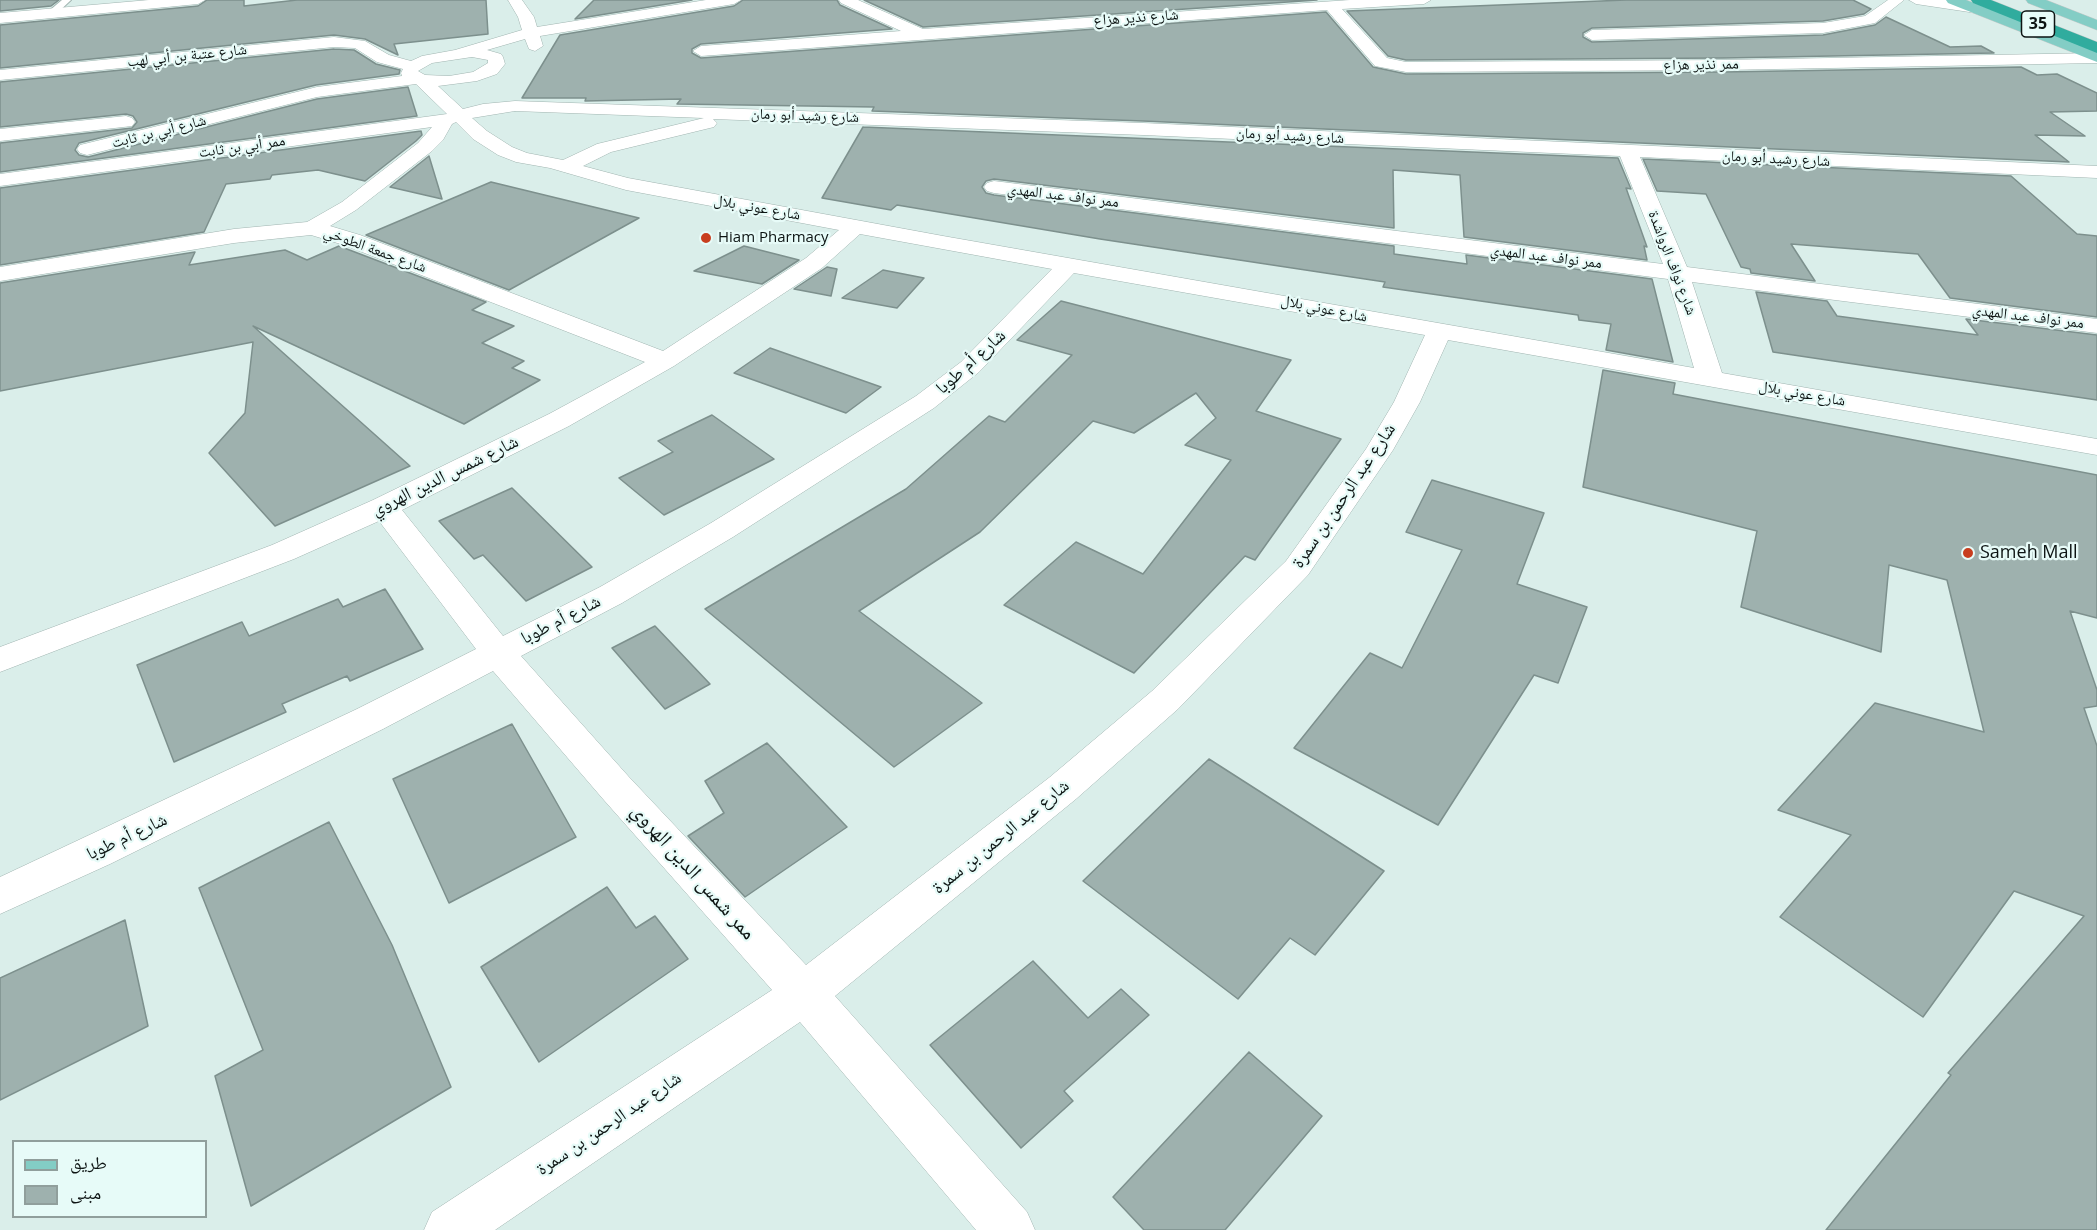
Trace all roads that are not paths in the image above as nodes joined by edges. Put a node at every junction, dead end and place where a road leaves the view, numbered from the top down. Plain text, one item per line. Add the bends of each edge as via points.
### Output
1 (67, 0) edge
2 (198, 0) edge
3 (514, 0) edge
4 (734, 0) edge
5 (846, 0) edge
6 (1424, 0) edge
7 (1897, 0) edge
8 (1916, 0) edge
9 (1953, 0) edge
10 (2005, 0) edge
11 (2033, 0) edge
12 (1977, 4) edge
13 (1331, 6) junction
14 (52, 13) junction
15 (0, 18) edge
16 (2097, 25) edge
17 (920, 33) junction
18 (1592, 35) dead end
19 (2097, 37) edge
20 (504, 40) junction
21 (525, 47) junction
22 (2097, 48) edge
23 (372, 51) junction
24 (701, 51) dead end
25 (461, 53) junction
26 (436, 56) junction
27 (2097, 57) edge
28 (494, 67) junction
29 (416, 73) junction
30 (0, 75) edge
31 (250, 108) junction
32 (483, 109) junction
33 (750, 114) junction
34 (453, 117) junction
35 (0, 135) edge
36 (1628, 152) junction
37 (558, 165) junction
38 (0, 168) edge
39 (2097, 172) edge
40 (0, 180) edge
41 (994, 187) dead end
42 (856, 226) junction
43 (312, 228) junction
44 (1070, 264) junction
45 (1678, 273) junction
46 (0, 274) edge
47 (2097, 326) edge
48 (1439, 331) junction
49 (665, 361) junction
50 (1710, 377) junction
51 (2097, 447) edge
52 (384, 507) junction
53 (498, 652) junction
54 (0, 660) edge
55 (0, 896) edge
56 (804, 994) junction
57 (461, 1227) edge
58 (1009, 1230) edge

1 - 14 lane
2 - 14 street
3 - 20 street
3 - 21 street via 526,17
4 - 21 street via 630,17
5 - 17 street, شارع نذير هزاع
6 - 13 street, شارع نذير هزاع
7 - 18 street via 1870,21 1823,28
8 - 12 street
9 - 12 main road
10 - 19 highway, 35
11 - 16 main road
12 - 22 highway, 35
12 - 27 main road
13 - 17 street, شارع نذير هزاع
13 - 27 street, ممر نذير هزاع via 1377,58 1388,65 1406,67
14 - 15 street
17 - 24 street, شارع نذير هزاع
20 - 21 street
20 - 25 street
21 - 28 street
23 - 26 street, شارع عتبة بن أبي لهب
23 - 29 street, شارع عتبة بن أبي لهب
23 - 30 street, شارع عتبة بن أبي لهب via 359,44 334,42
25 - 26 street
25 - 28 street via 495,57
26 - 29 street
28 - 29 street via 459,80
28 - 32 street via 482,91
29 - 31 street, شارع أبي بن ثابت
29 - 34 street, شارع عوني بلال
31 - 35 street
31 - 38 street, شارع أبي بن ثابت
32 - 33 street, شارع رشيد أبو رمان via 542,106
32 - 34 street, ممر أبي بن ثابت
32 - 37 street, شارع عوني بلال via 490,120
33 - 36 street, شارع رشيد أبو رمان
33 - 37 street via 622,143
34 - 37 street, شارع عوني بلال via 504,151
34 - 40 street, ممر أبي بن ثابت
34 - 43 street via 425,147 349,206
36 - 39 street, شارع رشيد أبو رمان
36 - 45 street, شارع نواف الرواشدة
37 - 42 street, شارع عوني بلال via 626,184
41 - 45 street, ممر نواف عبد المهدي
42 - 44 street, شارع عوني بلال
42 - 49 street, شارع شمس الدين الهروي via 777,290
43 - 46 street, شارع جمعة الطوخي via 234,236
43 - 49 street, شارع جمعة الطوخي
44 - 48 street, شارع عوني بلال
44 - 53 street, شارع أم طوبا via 970,367 925,402 611,595
45 - 47 street, ممر نواف عبد المهدي
45 - 50 street, شارع نواف الرواشدة
48 - 50 street, شارع عوني بلال
48 - 56 street, شارع عبد الرحمن بن سمرة via 1407,402 1379,450 1297,568 1156,707 1063,788
49 - 52 street, شارع شمس الدين الهروي via 559,420
50 - 51 street, شارع عوني بلال
52 - 53 street, ممر شمس الدين الهروي
52 - 54 street, شارع شمس الدين الهروي via 283,552
53 - 55 street, شارع أم طوبا via 258,774
53 - 56 street, ممر شمس الدين الهروي
56 - 57 street, شارع عبد الرحمن بن سمرة
56 - 58 street, ممر شمس الدين الهروي

